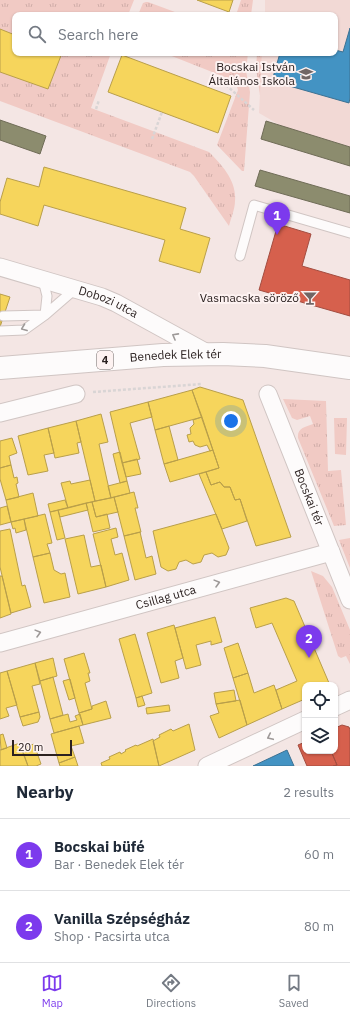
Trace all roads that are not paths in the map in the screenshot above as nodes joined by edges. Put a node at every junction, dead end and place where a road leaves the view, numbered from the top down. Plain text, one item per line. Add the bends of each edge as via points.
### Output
1 (350, 233) edge
2 (240, 256) dead end
3 (0, 267) edge
4 (44, 280) junction
5 (75, 288) junction
6 (45, 315) junction
7 (3, 316) dead end
8 (0, 331) edge
9 (209, 355) junction
10 (0, 368) edge
11 (350, 368) edge
12 (76, 394) road end
13 (268, 394) dead end
14 (0, 413) edge
15 (331, 552) junction
16 (350, 600) edge
17 (0, 643) edge
18 (350, 700) edge
19 (338, 706) edge
20 (302, 721) edge
21 (207, 766) edge

1 - 2 lane via 254,205
3 - 4 street, Dobozi utca
4 - 5 street, Dobozi utca
4 - 6 lane via 47,296
5 - 6 lane
9 -> 5 street, Dobozi utca via 116,303
6 - 7 lane
6 -> 8 lane via 24,330
9 - 10 main road, Benedek Elek tér / 4 via 163,355
9 - 11 main road, Benedek Elek tér / 4 via 265,356
12 - 14 street
13 - 15 street, Bocskai tér
15 - 16 street, Bocskai tér
17 -> 15 street, Csillag utca
18 - 19 street
20 -> 21 street

